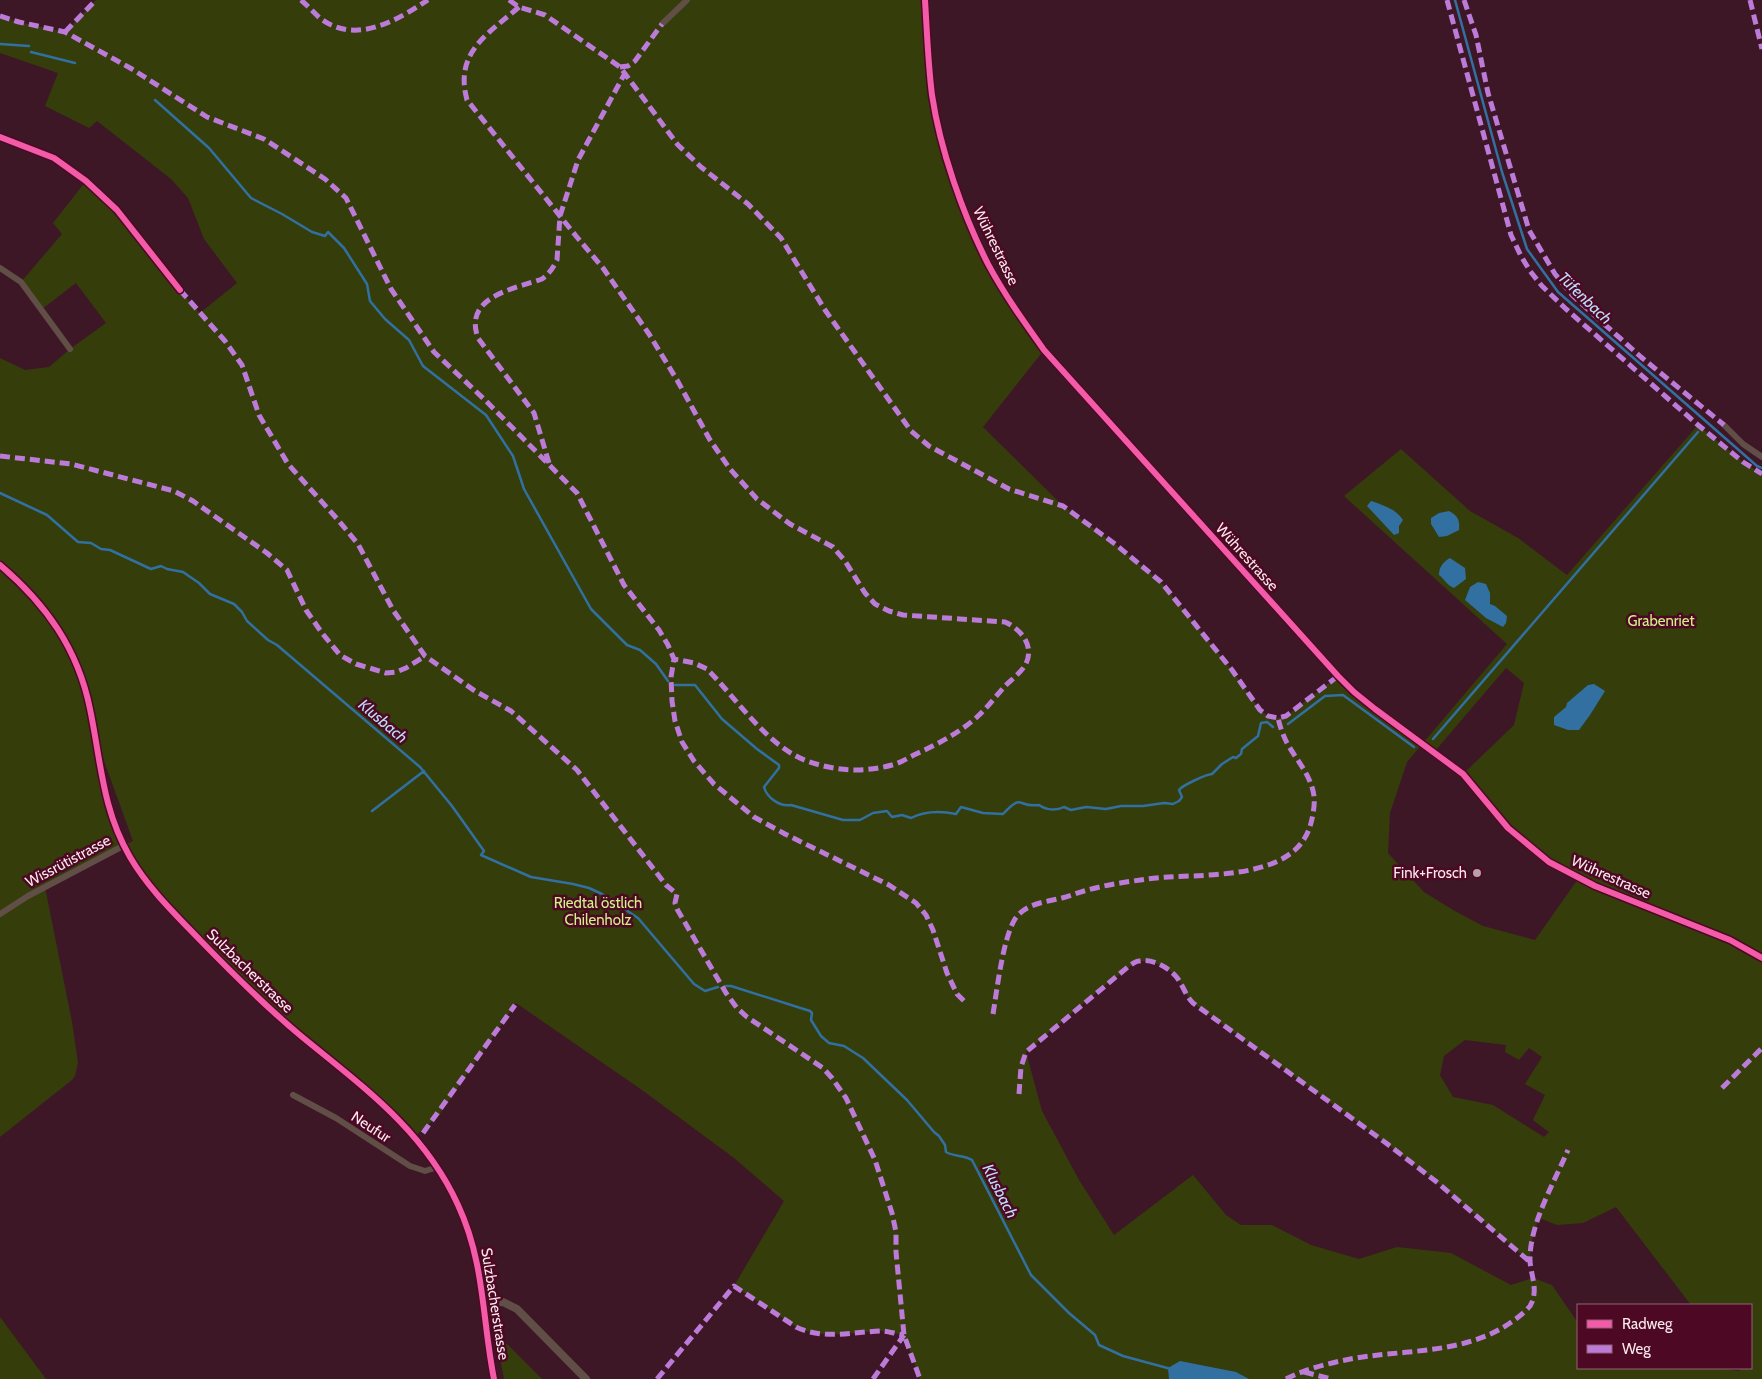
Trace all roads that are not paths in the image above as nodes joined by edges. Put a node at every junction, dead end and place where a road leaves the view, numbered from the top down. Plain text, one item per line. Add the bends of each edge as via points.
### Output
1 (687, 0) edge
2 (925, 0) edge
3 (662, 24) dead end
4 (0, 136) edge
5 (0, 268) edge
6 (180, 290) dead end
7 (70, 349) dead end
8 (1724, 424) dead end
9 (1762, 457) edge
10 (0, 565) edge
11 (124, 846) junction
12 (0, 914) edge
13 (1762, 958) edge
14 (293, 1094) dead end
15 (438, 1167) junction
16 (484, 1304) junction
17 (494, 1379) edge
18 (586, 1379) edge

1 - 3 street
2 - 13 street, Wührestrasse via 932,95 949,167 967,218 988,263 1044,350 1338,676 1374,708 1463,774 1508,828 1523,841 1549,862 1579,879 1723,937
4 - 6 street via 54,158 86,182 117,210
5 - 7 street via 20,282
8 - 9 street via 1743,444
10 - 11 street, Sulzbacherstrasse via 41,605 66,642 78,668 90,710 104,795
11 - 12 street, Wissrütistrasse
11 - 15 street, Sulzbacherstrasse via 156,894 221,962 278,1017 391,1111
14 - 15 street, Neufur via 410,1166 425,1171
15 - 16 street, Sulzbacherstrasse via 467,1225 480,1272
16 - 17 street, Sulzbacherstrasse
16 - 18 street via 503,1302 517,1309

